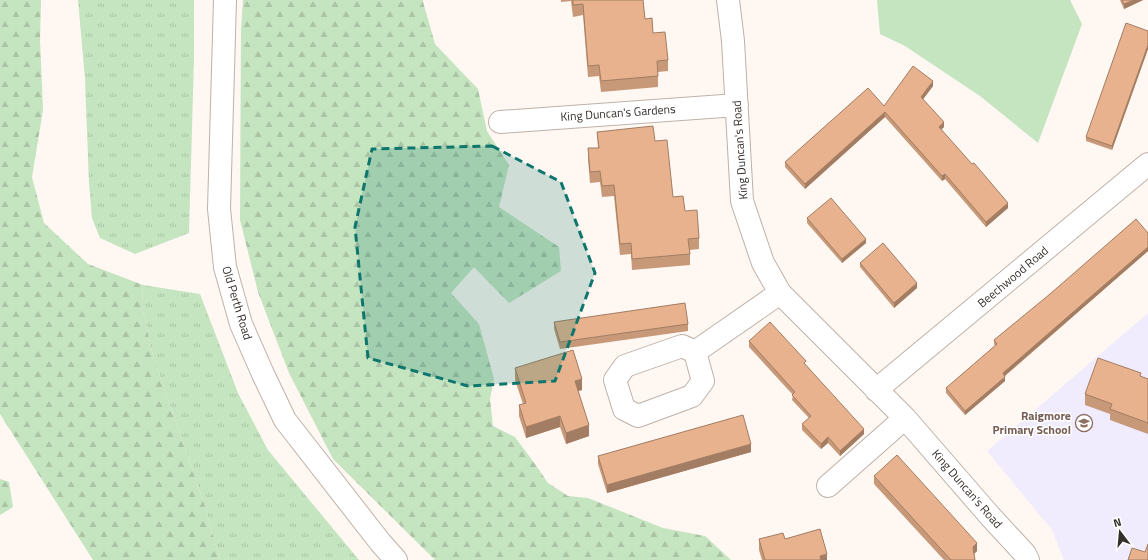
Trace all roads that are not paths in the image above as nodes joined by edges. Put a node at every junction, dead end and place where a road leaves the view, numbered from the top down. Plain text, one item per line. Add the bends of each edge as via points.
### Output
1 (225, 0) edge
2 (728, 0) edge
3 (737, 105) junction
4 (500, 122) dead end
5 (1148, 164) edge
6 (780, 293) junction
7 (695, 352) dead end
8 (876, 390) junction
9 (905, 418) junction
10 (828, 486) dead end
11 (396, 560) edge
12 (1028, 560) edge

1 - 11 street, Old Perth Road via 219,209 225,267 241,324 285,420
2 - 3 street, King Duncan's Road
3 - 4 street, King Duncan's Gardens
3 - 6 street, King Duncan's Road via 742,201 763,263
5 - 8 street, Beechwood Road
6 - 7 street
6 - 8 street, King Duncan's Road
8 - 9 street, King Duncan's Road
9 - 10 street
9 - 12 street, King Duncan's Road

